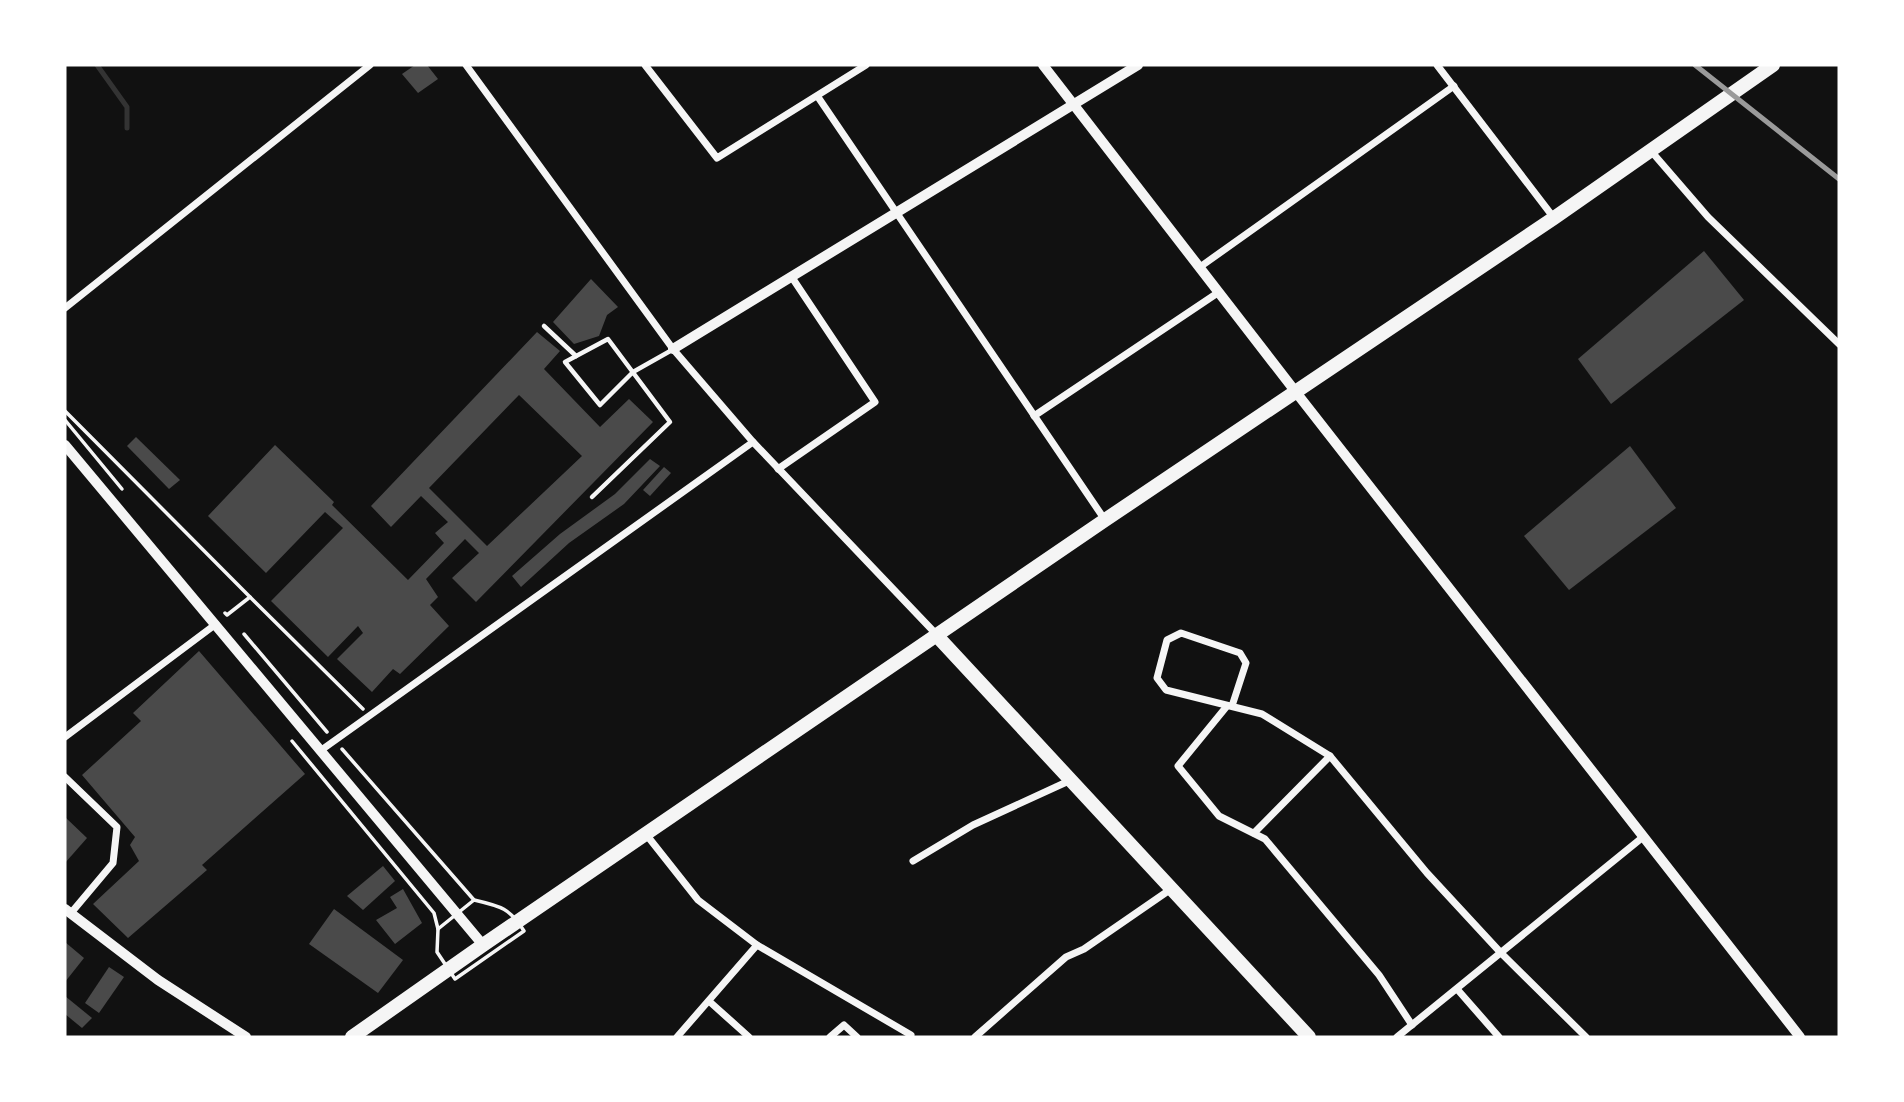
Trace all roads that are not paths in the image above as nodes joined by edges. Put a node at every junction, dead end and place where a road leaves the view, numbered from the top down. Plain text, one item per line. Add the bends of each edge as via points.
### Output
1 (370, 65) edge
2 (466, 65) edge
3 (645, 65) edge
4 (866, 65) edge
5 (1043, 65) edge
6 (1138, 65) edge
7 (1437, 65) edge
8 (1764, 67) edge
9 (1454, 86) junction
10 (818, 97) junction
11 (1073, 104) junction
12 (1651, 150) junction
13 (897, 213) junction
14 (1554, 218) junction
15 (1200, 267) junction
16 (791, 276) junction
17 (1219, 292) junction
18 (65, 308) edge
19 (544, 326) dead end
20 (1839, 344) edge
21 (673, 349) junction
22 (576, 356) junction
23 (634, 372) junction
24 (1294, 391) junction
25 (1034, 416) junction
26 (752, 442) junction
27 (65, 445) edge
28 (778, 469) junction
29 (592, 497) dead end
30 (1105, 520) junction
31 (216, 624) junction
32 (937, 636) junction
33 (1229, 706) junction
34 (65, 737) edge
35 (320, 751) junction
36 (1331, 756) junction
37 (65, 777) edge
38 (1071, 780) junction
39 (646, 833) junction
40 (1254, 833) junction
41 (1643, 837) junction
42 (913, 861) dead end
43 (1171, 888) junction
44 (68, 911) edge
45 (483, 944) junction
46 (757, 945) junction
47 (1501, 953) junction
48 (1457, 989) junction
49 (710, 1002) junction
50 (1412, 1026) junction
51 (913, 1036) edge
52 (246, 1037) edge
53 (352, 1037) edge
54 (677, 1037) edge
55 (749, 1037) edge
56 (830, 1037) edge
57 (857, 1037) edge
58 (975, 1037) edge
59 (1309, 1037) edge
60 (1397, 1037) edge
61 (1499, 1037) edge
62 (1586, 1037) edge
63 (1800, 1037) edge

1 - 18 street
2 - 21 street
3 - 10 street via 717,158
4 - 10 street
5 - 11 street
6 - 11 street
7 - 9 street
8 - 12 main road
9 - 14 street
9 - 15 street
10 - 13 street
11 - 13 street
11 - 15 street
12 - 14 main road
12 - 20 street via 1708,217
13 - 16 street
13 - 25 street
14 - 24 main road
15 - 17 street
16 - 21 street
16 - 28 street via 875,402
17 - 24 street
17 - 25 street
19 - 22 lane
21 - 23 lane
21 - 26 street
22 - 23 lane via 608,339
22 - 23 lane via 565,362 600,405
23 - 29 lane via 670,422
24 - 30 main road
24 - 41 street
25 - 30 street
26 - 28 street
26 - 35 street
27 - 31 street
28 - 32 street
30 - 32 main road
31 - 34 street
31 - 35 street
32 - 38 main road
32 - 39 main road
33 - 33 street via 1166,690 1157,678 1167,640 1181,634 1240,653 1246,663
33 - 36 street via 1262,714
33 - 40 street via 1178,766 1219,816
35 - 45 street
36 - 40 street
36 - 47 street via 1427,873
37 - 44 street via 117,827 113,863
38 - 42 street via 973,825
38 - 43 main road
39 - 45 main road
39 - 46 street via 698,900
40 - 50 street via 1265,839 1379,975
41 - 47 street
41 - 63 street
43 - 58 street via 1084,950 1066,957
43 - 59 main road
44 - 52 street via 158,980
45 - 53 main road
46 - 49 street
46 - 51 street
47 - 48 street
47 - 62 street
48 - 50 street
48 - 61 street
49 - 54 street
49 - 55 street
50 - 60 street
56 - 57 street via 844,1025

